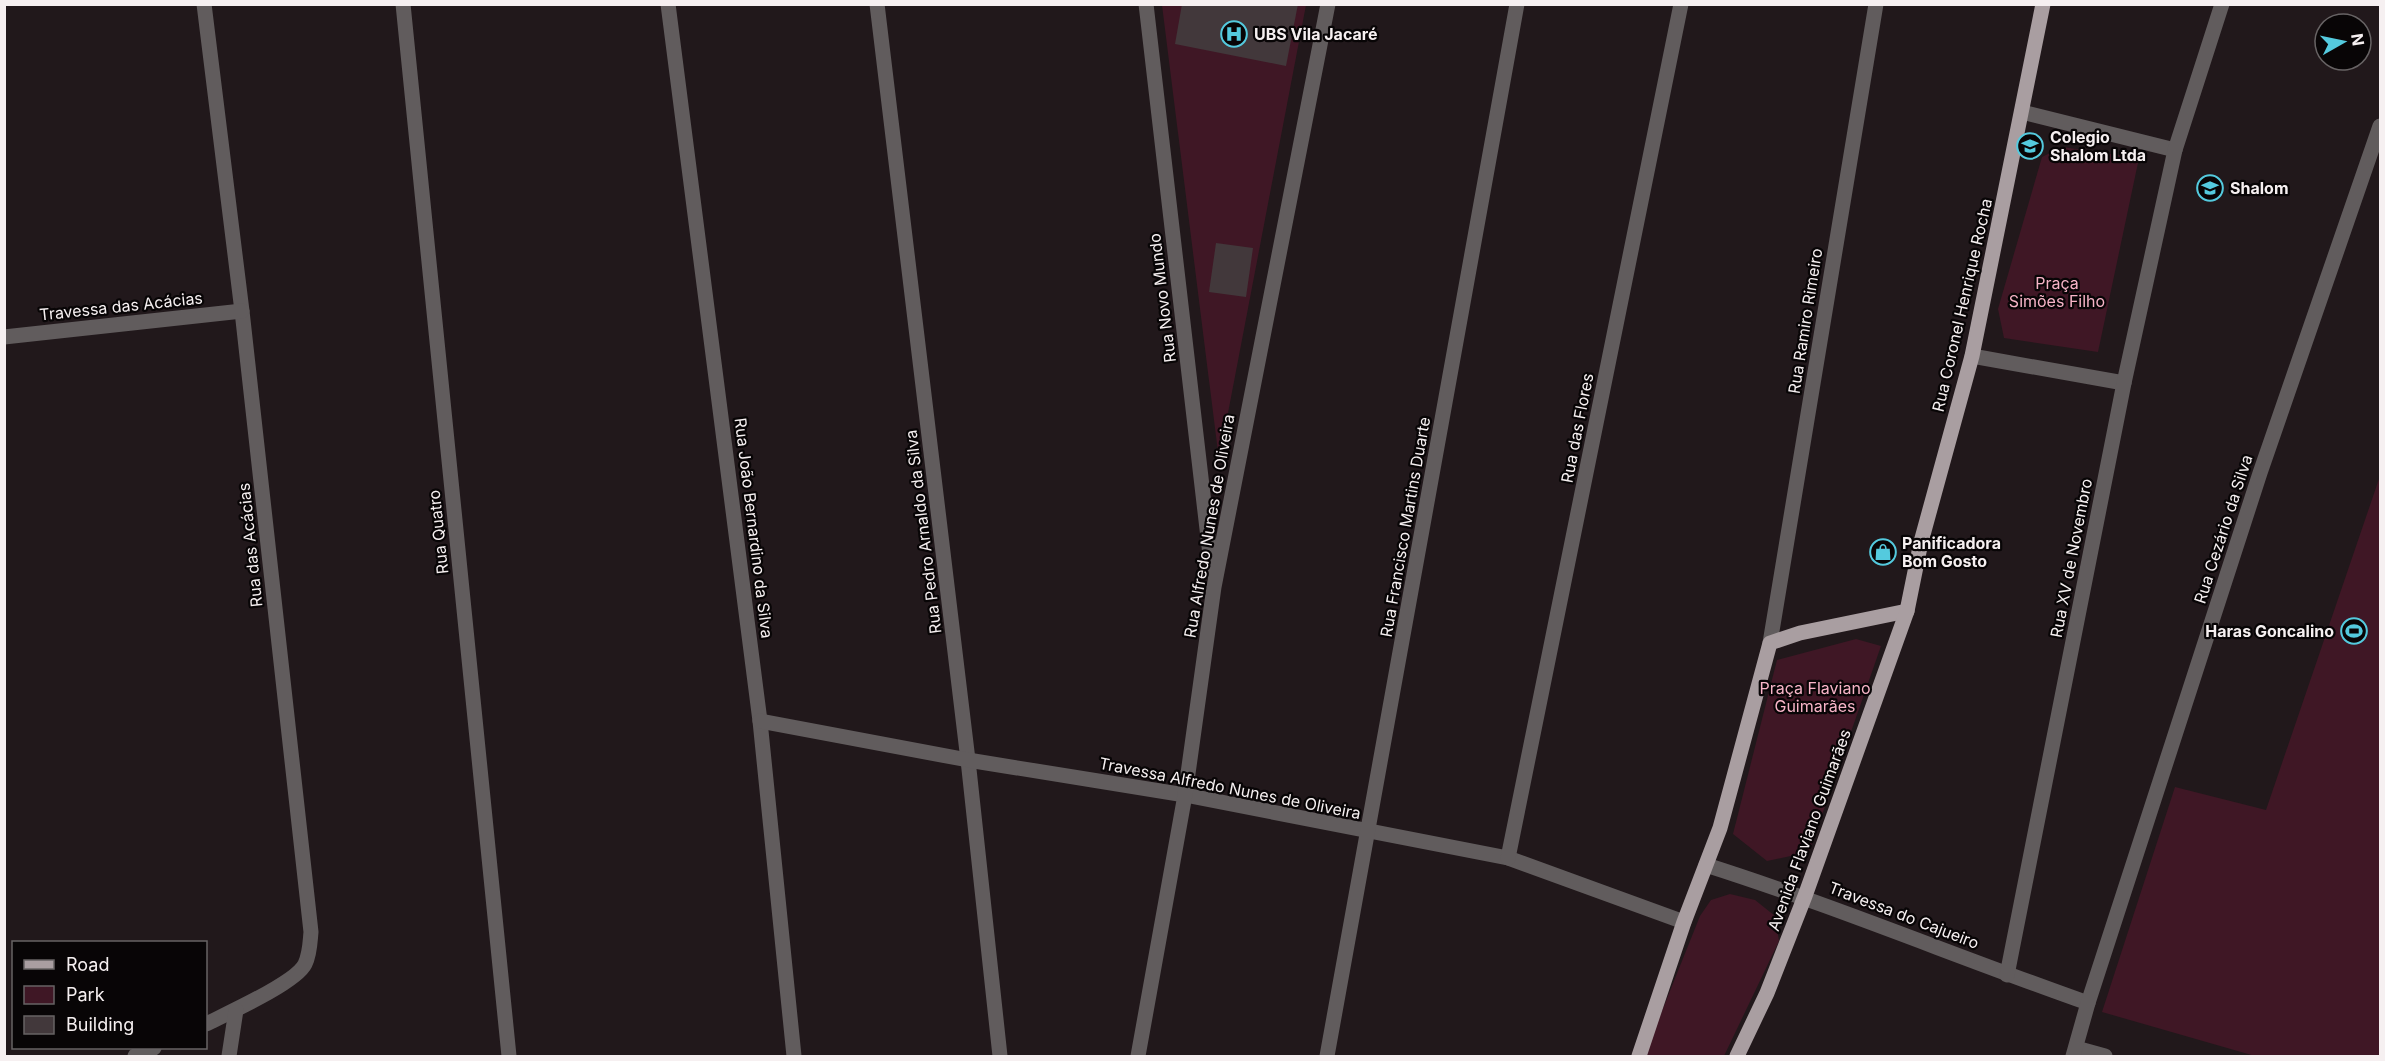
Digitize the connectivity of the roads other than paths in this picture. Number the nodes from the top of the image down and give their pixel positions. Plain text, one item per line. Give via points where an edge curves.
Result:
1 (204, 4) edge
2 (403, 4) edge
3 (668, 4) edge
4 (877, 4) edge
5 (1146, 4) edge
6 (1328, 4) edge
7 (1517, 4) edge
8 (1681, 4) edge
9 (1875, 4) edge
10 (2043, 4) edge
11 (2222, 4) edge
12 (2022, 112) junction
13 (2380, 126) edge
14 (2175, 150) junction
15 (242, 311) junction
16 (4, 337) edge
17 (1972, 356) junction
18 (2124, 383) junction
19 (1214, 587) junction
20 (1907, 611) junction
21 (1770, 643) junction
22 (760, 721) junction
23 (968, 760) junction
24 (1185, 795) junction
25 (1368, 832) junction
26 (1508, 858) junction
27 (1706, 865) junction
28 (1805, 897) junction
29 (1684, 921) junction
30 (2007, 975) junction
31 (2088, 1003) junction
32 (236, 1010) junction
33 (207, 1024) edge
34 (150, 1049) edge
35 (2075, 1052) edge
36 (135, 1056) edge
37 (229, 1056) edge
38 (509, 1056) edge
39 (794, 1056) edge
40 (1000, 1056) edge
41 (1138, 1056) edge
42 (1326, 1056) edge
43 (1639, 1056) edge
44 (1737, 1056) edge
45 (2105, 1056) edge

1 - 15 street, Rua das Acácias
2 - 38 street, Rua Quatro
3 - 22 street, Rua João Bernardino da Silva
4 - 23 street, Rua Pedro Arnaldo da Silva
5 - 19 street, Rua Novo Mundo
6 - 19 street, Rua Alfredo Nunes de Oliveira
7 - 25 street, Rua Francisco Martins Duarte
8 - 26 street, Rua das Flores
9 - 21 street, Rua Ramiro Rimeiro
10 - 12 main road, Rua Coronel Henrique Rocha
11 - 14 street
12 - 14 street
12 - 17 main road, Rua Coronel Henrique Rocha
13 - 31 street, Rua Cezário da Silva via 2260,472
14 - 18 street, Rua XV de Novembro
15 - 16 street, Travessa das Acácias
15 - 32 street, Rua das Acácias via 311,932 304,965 294,976
17 - 18 street
17 - 20 main road, Rua Coronel Henrique Rocha via 1921,542
18 - 30 street, Rua XV de Novembro
19 - 24 street, Rua Alfredo Nunes de Oliveira
20 - 21 main road
20 - 28 main road, Avenida Flaviano Guimarães
21 - 27 main road via 1720,828
22 - 23 street, Travessa Alfredo Nunes de Oliveira
22 - 39 street, Rua João Bernardino da Silva
23 - 24 street, Travessa Alfredo Nunes de Oliveira
23 - 40 street, Rua Pedro Arnaldo da Silva
24 - 25 street, Travessa Alfredo Nunes de Oliveira
24 - 41 street, Rua Alfredo Nunes de Oliveira
25 - 26 street, Travessa Alfredo Nunes de Oliveira
25 - 42 street, Rua Francisco Martins Duarte
26 - 29 street, Travessa Alfredo Nunes de Oliveira
27 - 28 street, Travessa do Cajueiro
27 - 29 main road
28 - 30 street, Travessa do Cajueiro
28 - 44 main road, Avenida Flaviano Guimarães
29 - 43 main road
30 - 31 street, Travessa do Cajueiro
31 - 35 street, Rua Cezário da Silva
32 - 33 street, Rua das Acácias
32 - 37 street
34 - 36 street
35 - 45 street

